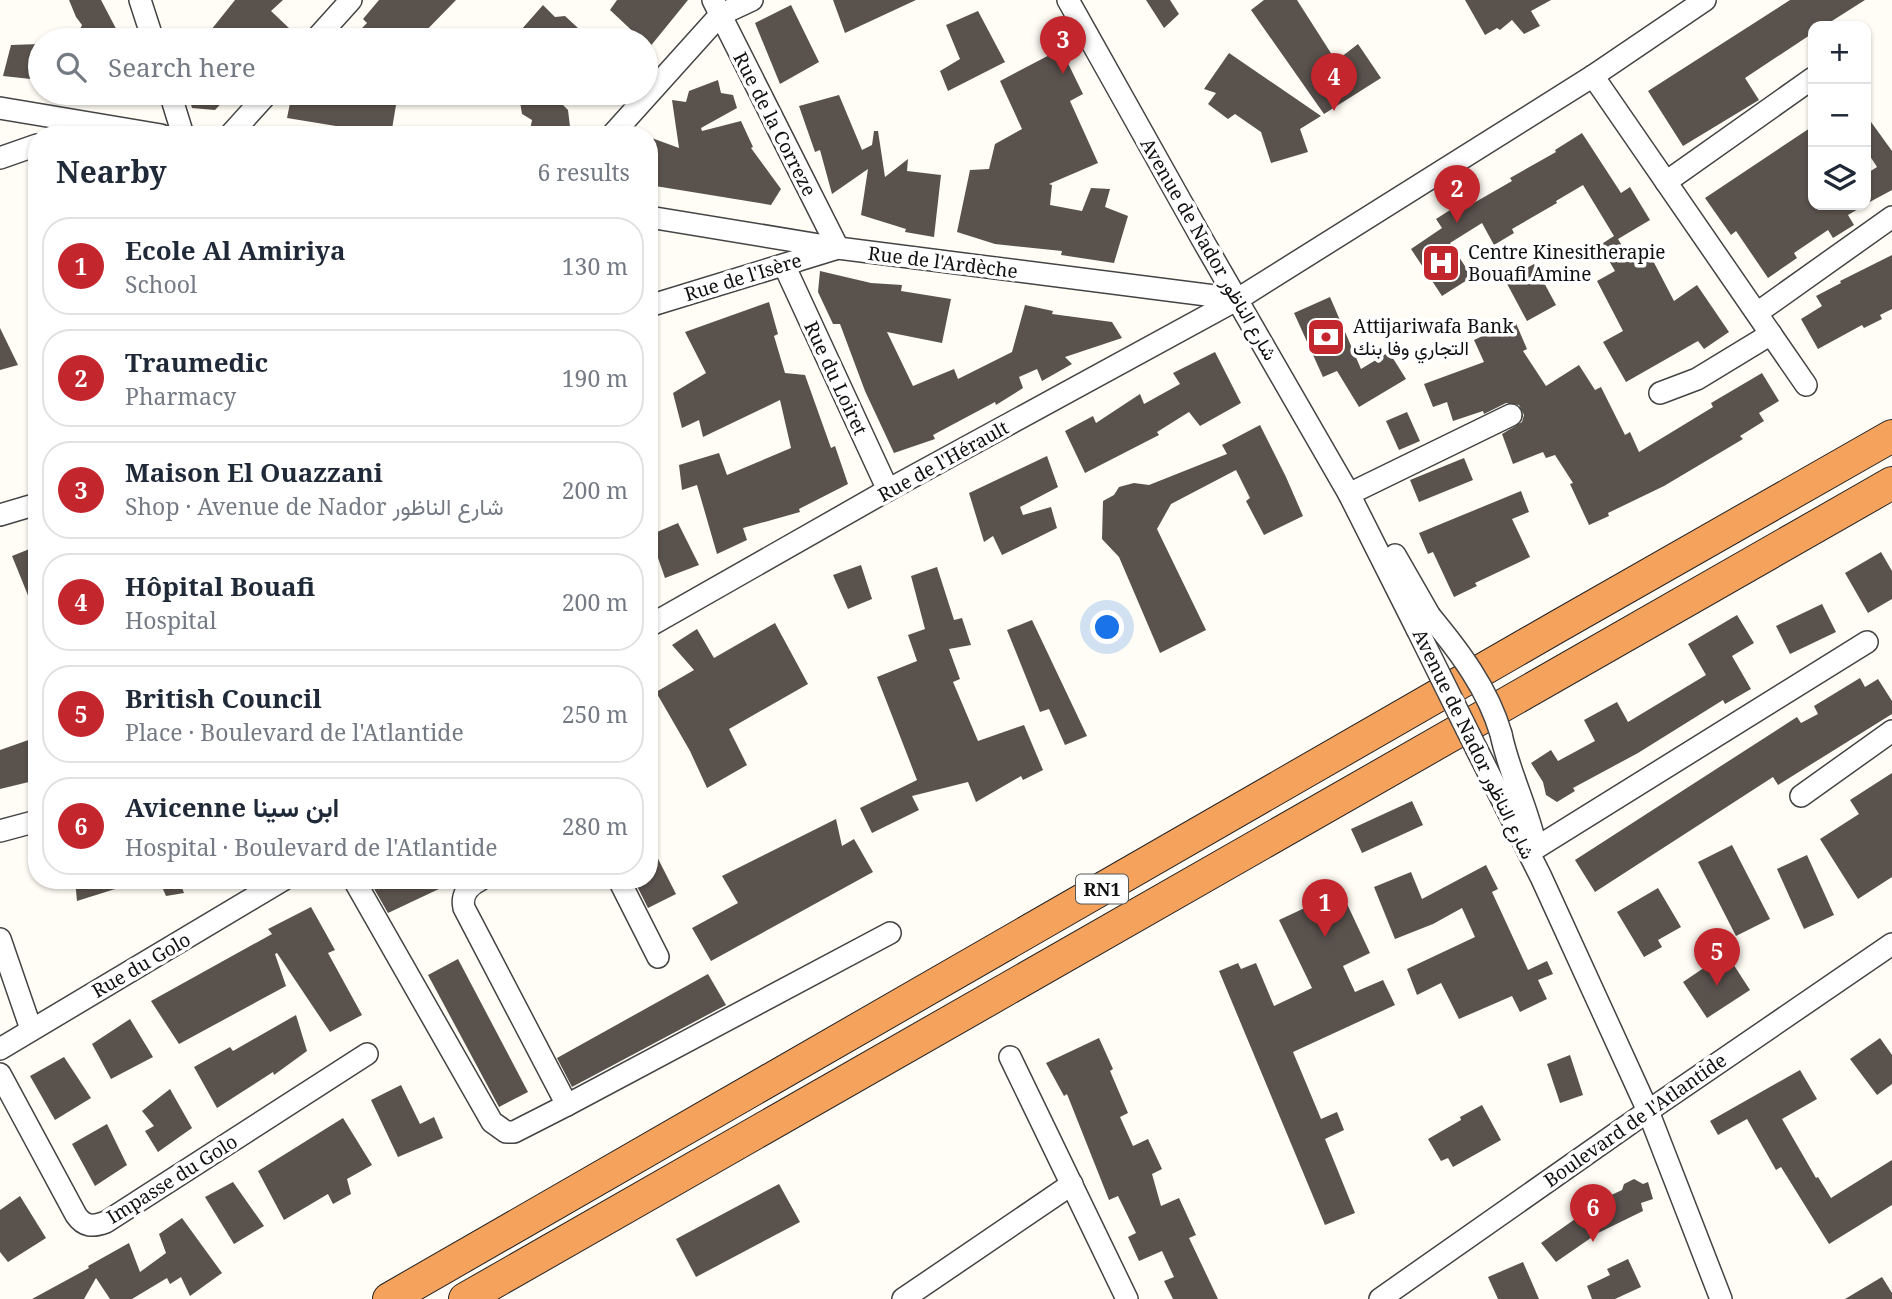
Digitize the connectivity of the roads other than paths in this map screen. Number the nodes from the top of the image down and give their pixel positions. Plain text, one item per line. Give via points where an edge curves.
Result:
1 (140, 0) edge
2 (351, 0) edge
3 (752, 0) edge
4 (1068, 0) edge
5 (1705, 0) edge
6 (717, 8) edge
7 (149, 28) edge
8 (326, 28) edge
9 (1593, 76) junction
10 (658, 79) edge
11 (1808, 82) edge
12 (174, 105) edge
13 (257, 105) edge
14 (637, 105) edge
15 (0, 108) edge
16 (100, 124) junction
17 (94, 126) edge
18 (111, 126) edge
19 (180, 126) edge
20 (238, 126) edge
21 (619, 126) edge
22 (28, 148) edge
23 (0, 158) edge
24 (1666, 182) junction
25 (1892, 217) edge
26 (658, 218) edge
27 (838, 248) junction
28 (784, 265) junction
29 (1238, 299) junction
30 (658, 303) edge
31 (1757, 313) junction
32 (1771, 334) junction
33 (1806, 385) dead end
34 (1660, 393) dead end
35 (1511, 415) dead end
36 (1892, 426) edge
37 (1892, 436) edge
38 (1815, 480) junction
39 (1886, 487) edge
40 (888, 490) junction
41 (1350, 496) junction
42 (28, 507) edge
43 (0, 515) edge
44 (658, 615) edge
45 (1424, 623) junction
46 (1867, 642) dead end
47 (1892, 731) edge
48 (1801, 796) dead end
49 (28, 823) edge
50 (0, 831) edge
51 (1536, 848) junction
52 (1541, 877) junction
53 (268, 889) edge
54 (359, 889) edge
55 (467, 889) edge
56 (624, 889) edge
57 (890, 933) dead end
58 (0, 939) edge
59 (1892, 944) edge
60 (659, 957) dead end
61 (31, 1029) junction
62 (0, 1049) edge
63 (367, 1054) dead end
64 (1010, 1057) dead end
65 (0, 1074) edge
66 (567, 1105) junction
67 (1648, 1111) junction
68 (1072, 1184) junction
69 (389, 1299) edge
70 (465, 1299) edge
71 (903, 1299) edge
72 (1127, 1299) edge
73 (1380, 1299) edge
74 (1721, 1299) edge

1 - 7 street
2 - 8 street
3 - 6 street
4 - 29 street, Avenue de Nador شارع الناظور
5 - 9 street, Rue de l'Hérault
6 - 10 street
6 - 27 street, Rue de la Correze
9 - 24 street
9 - 29 street, Rue de l'Hérault
11 - 24 street
12 - 19 street
13 - 20 street
14 - 21 street
15 - 16 street
16 - 17 street
16 - 18 street
22 - 23 street
24 - 31 street
25 - 31 street
26 - 27 street, Rue de l'Ardèche
27 - 28 street, Rue de l'Isère
27 - 29 street, Rue de l'Ardèche
28 - 30 street, Rue de l'Isère
28 - 40 street, Rue du Loiret
29 - 40 street, Rue de l'Hérault
29 - 41 street, Avenue de Nador شارع الناظور
31 - 32 street
32 - 33 street
32 - 34 street via 1697,379
35 - 41 street
36 - 38 highway
37 - 38 highway, RN1
38 - 69 highway, RN1
39 - 70 highway, RN1
40 - 44 street, Rue de l'Hérault
41 - 45 street, Avenue de Nador شارع الناظور
42 - 43 street
45 - 51 street, Avenue de Nador شارع الناظور, bridge via 1459,650 1491,707
45 - 52 street, Avenue de Nador شارع الناظور, bridge via 1477,750
46 - 51 street
47 - 48 street
49 - 50 street
51 - 52 street, Avenue de Nador شارع الناظور
52 - 67 street, Avenue de Nador شارع الناظور
53 - 61 street, Rue du Golo
54 - 66 street via 492,1122 514,1132
55 - 66 street via 464,908
56 - 60 street
57 - 66 street
58 - 61 street
59 - 67 street, Boulevard de l'Atlantide
61 - 62 street, Rue du Golo
63 - 65 street, Impasse du Golo via 98,1226 88,1226 76,1215
64 - 68 street
67 - 73 street, Boulevard de l'Atlantide
67 - 74 street, Avenue de Nador شارع الناظور
68 - 71 street
68 - 72 street

